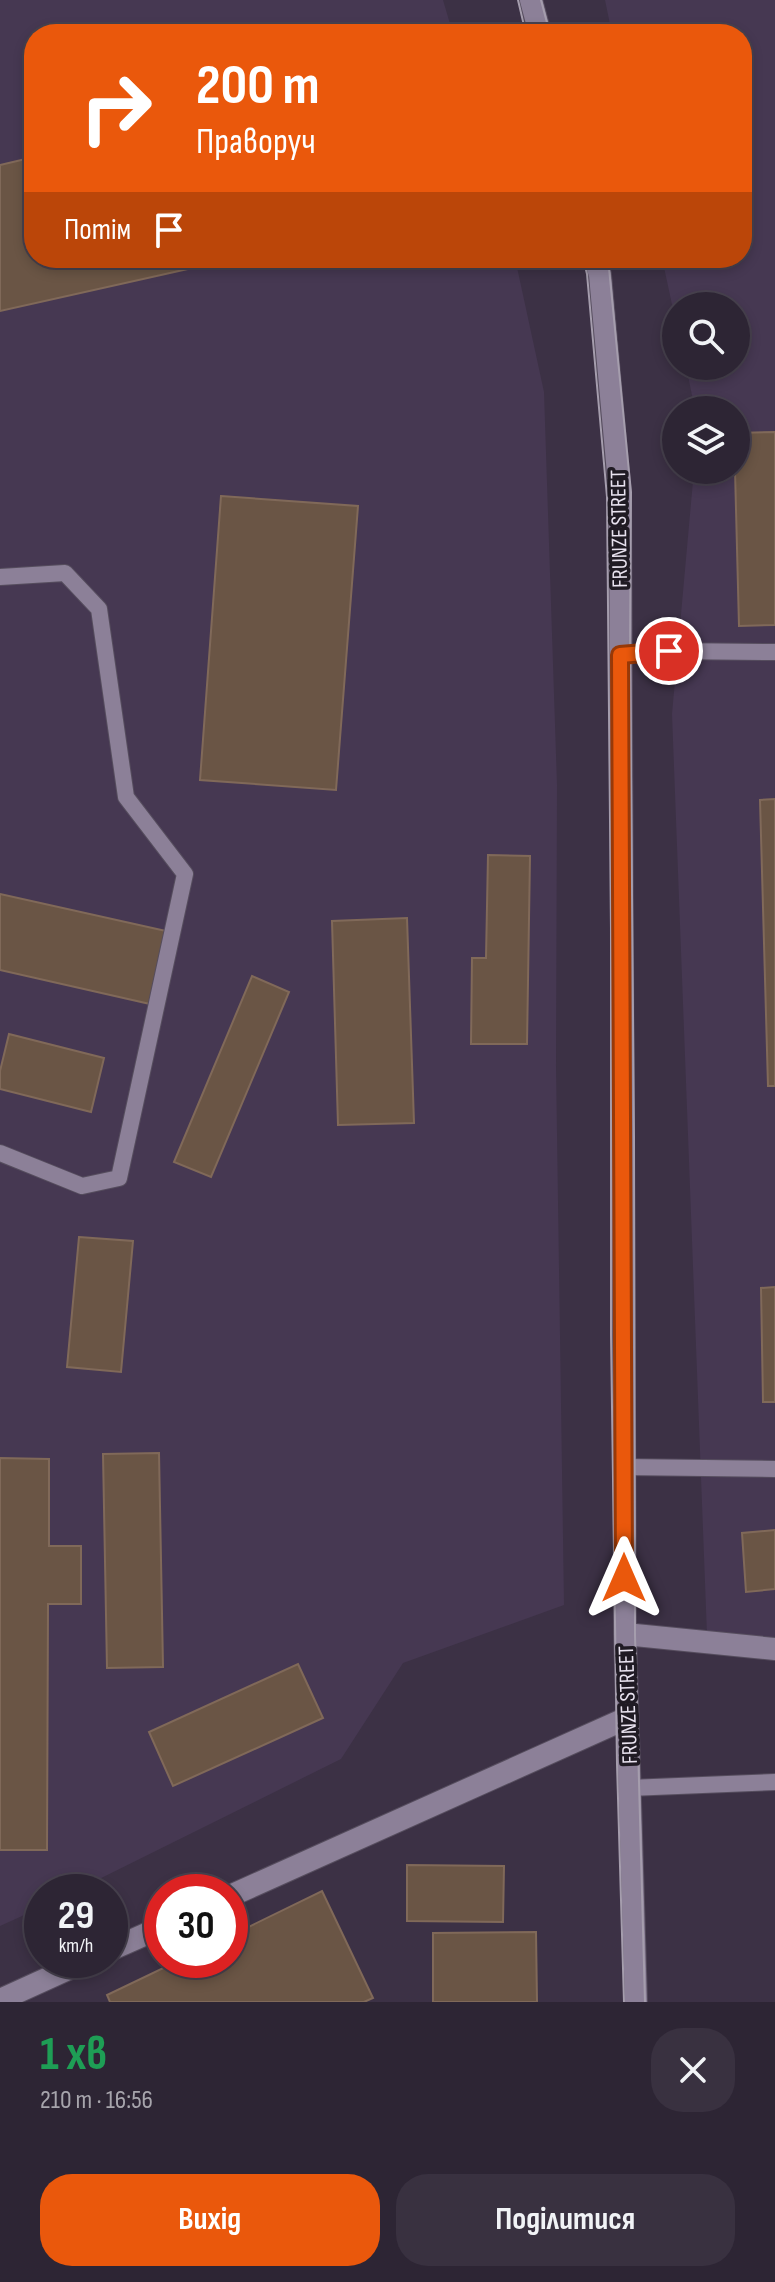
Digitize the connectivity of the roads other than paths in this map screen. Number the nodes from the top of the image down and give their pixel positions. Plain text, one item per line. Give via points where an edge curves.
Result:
1 (531, 0) edge
2 (537, 24) edge
3 (598, 268) edge
4 (0, 577) edge
5 (775, 652) edge
6 (620, 655) junction
7 (0, 1153) edge
8 (624, 1467) junction
9 (775, 1469) edge
10 (625, 1634) junction
11 (775, 1649) edge
12 (627, 1718) junction
13 (775, 1782) edge
14 (629, 1788) junction
15 (248, 1888) edge
16 (48, 1978) edge
17 (0, 2000) edge
18 (636, 2002) edge

1 - 2 street
3 - 6 street, FRUNZE STREET via 620,495
4 - 7 lane via 65,573 99,609 126,797 185,874 119,1178 82,1186
5 - 6 lane
6 - 8 street, FRUNZE STREET
8 - 9 lane
8 - 10 street, FRUNZE STREET
10 - 11 street
10 - 12 street, FRUNZE STREET
12 - 14 street, FRUNZE STREET
12 - 15 street
13 - 14 lane
14 - 18 street, FRUNZE STREET
16 - 17 street

